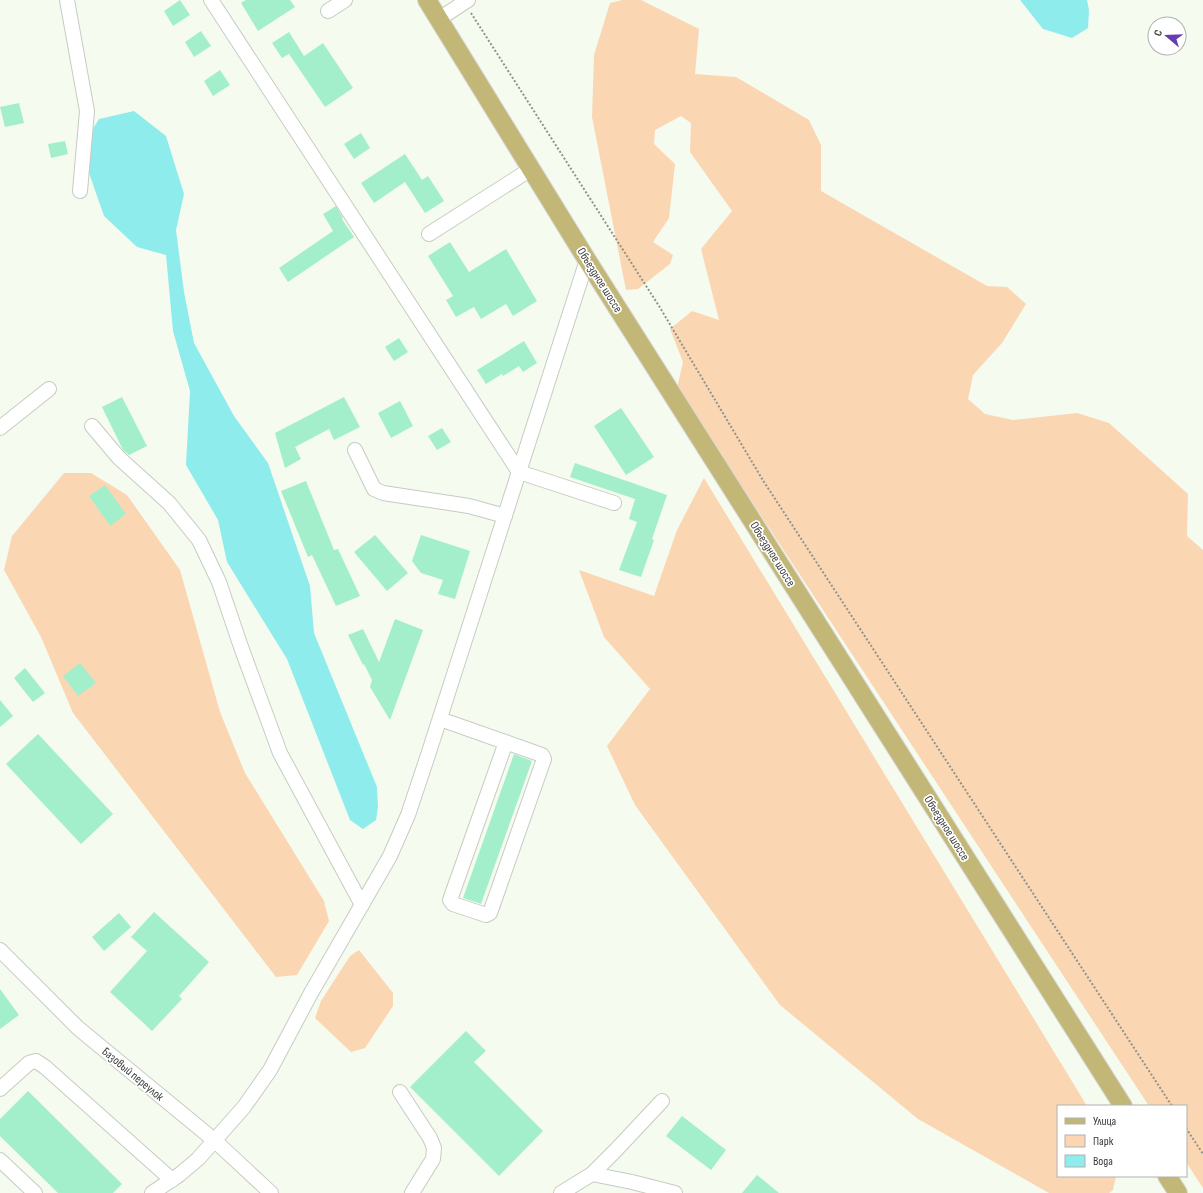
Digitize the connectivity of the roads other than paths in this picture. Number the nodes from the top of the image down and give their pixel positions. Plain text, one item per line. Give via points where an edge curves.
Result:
1 (67, 0) edge
2 (211, 0) edge
3 (345, 0) edge
4 (426, 0) edge
5 (466, 1) edge
6 (328, 11) dead end
7 (438, 19) junction
8 (531, 169) junction
9 (80, 191) dead end
10 (429, 234) dead end
11 (587, 260) junction
12 (49, 389) dead end
13 (92, 426) dead end
14 (0, 428) edge
15 (355, 450) dead end
16 (519, 472) junction
17 (614, 504) dead end
18 (505, 516) junction
19 (440, 719) junction
20 (506, 742) junction
21 (362, 905) junction
22 (0, 950) edge
23 (0, 1089) edge
24 (400, 1092) dead end
25 (662, 1101) dead end
26 (1122, 1105) edge
27 (214, 1140) junction
28 (0, 1160) edge
29 (592, 1174) junction
30 (1168, 1177) edge
31 (172, 1180) junction
32 (35, 1193) edge
33 (152, 1193) edge
34 (270, 1193) edge
35 (412, 1193) edge
36 (561, 1193) edge
37 (675, 1193) edge
38 (1178, 1193) edge

1 - 9 street via 87,111
2 - 16 street
3 - 6 street
4 - 7 main road, Объездное шоссе
5 - 7 street
7 - 8 main road, Объездное шоссе
8 - 10 street
8 - 11 main road, Объездное шоссе
11 - 16 street
11 - 26 main road, Объездное шоссе
12 - 14 street
13 - 21 street via 119,458 169,503 199,540 219,582 280,753
15 - 18 street via 374,489 383,493 469,506
16 - 17 street
16 - 18 street
18 - 19 street
19 - 20 street
19 - 21 street via 408,815 390,856
20 - 20 street via 542,755 544,759 490,913 486,916 453,904 450,900
21 - 27 street via 270,1070 244,1106
22 - 27 street, Базовый переулок via 78,1028
23 - 31 street via 29,1063 36,1061
24 - 35 street via 434,1148 433,1159
25 - 29 street
27 - 31 street via 198,1159
27 - 34 street, Базовый переулок
28 - 32 street
29 - 36 street
29 - 37 street
30 - 38 main road
31 - 33 street

